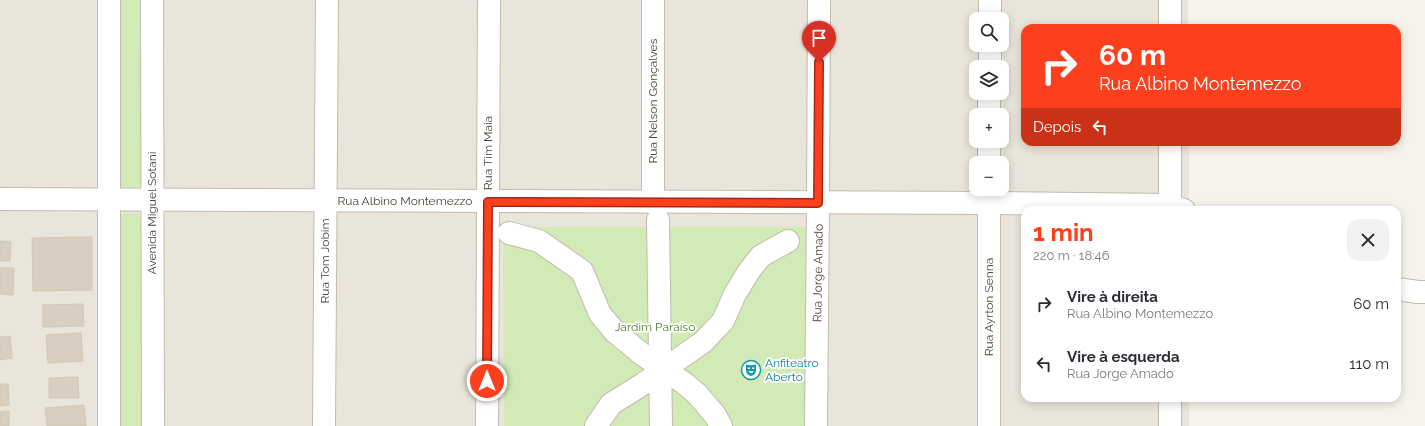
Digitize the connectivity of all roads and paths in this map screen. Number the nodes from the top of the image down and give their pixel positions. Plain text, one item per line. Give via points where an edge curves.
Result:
1 (109, 0) edge
2 (152, 0) edge
3 (327, 0) edge
4 (489, 0) edge
5 (653, 0) edge
6 (819, 0) edge
7 (990, 0) edge
8 (1170, 0) edge
9 (990, 12) edge
10 (1170, 24) edge
11 (1170, 146) edge
12 (989, 196) edge
13 (0, 199) edge
14 (109, 200) junction
15 (152, 200) junction
16 (325, 201) junction
17 (488, 202) junction
18 (818, 203) junction
19 (1143, 206) edge
20 (1174, 206) edge
21 (656, 212) junction
22 (509, 233) dead end
23 (788, 241) dead end
24 (1401, 289) edge
25 (1425, 292) edge
26 (662, 370) junction
27 (1170, 402) edge
28 (109, 426) edge
29 (153, 426) edge
30 (324, 426) edge
31 (487, 426) edge
32 (596, 426) edge
33 (661, 426) edge
34 (722, 426) edge
35 (816, 426) edge
36 (989, 426) edge
37 (1170, 426) edge

1 - 14 street
2 - 15 street, Avenida Miguel Sotani
3 - 16 street, Rua Tom Jobim
4 - 17 street, Rua Tim Maia
5 - 21 street, Rua Nelson Gonçalves
6 - 18 street, Rua Jorge Amado
7 - 9 street
8 - 10 street
11 - 20 street
12 - 18 street, Rua Albino Montemezzo
12 - 19 street, Rua Albino Montemezzo
12 - 36 street, Rua Ayrton Senna
13 - 14 street, Rua Albino Montemezzo
14 - 15 street, Rua Albino Montemezzo
14 - 28 street
15 - 16 street, Rua Albino Montemezzo
15 - 29 street, Avenida Miguel Sotani
16 - 17 street, Rua Albino Montemezzo
16 - 30 street, Rua Tom Jobim
17 - 21 street, Rua Albino Montemezzo
17 - 31 street, Rua Tim Maia
18 - 21 street, Rua Albino Montemezzo
18 - 35 street, Rua Jorge Amado
21 - 26 street, Rua Nelson Gonçalves
22 - 26 street via 539,241 582,271 600,314 616,332
23 - 26 street via 761,256 735,294 723,321 703,342
24 - 25 street
26 - 32 street via 612,404
26 - 33 street, Rua Nelson Gonçalves
26 - 34 street via 697,394
27 - 37 street

